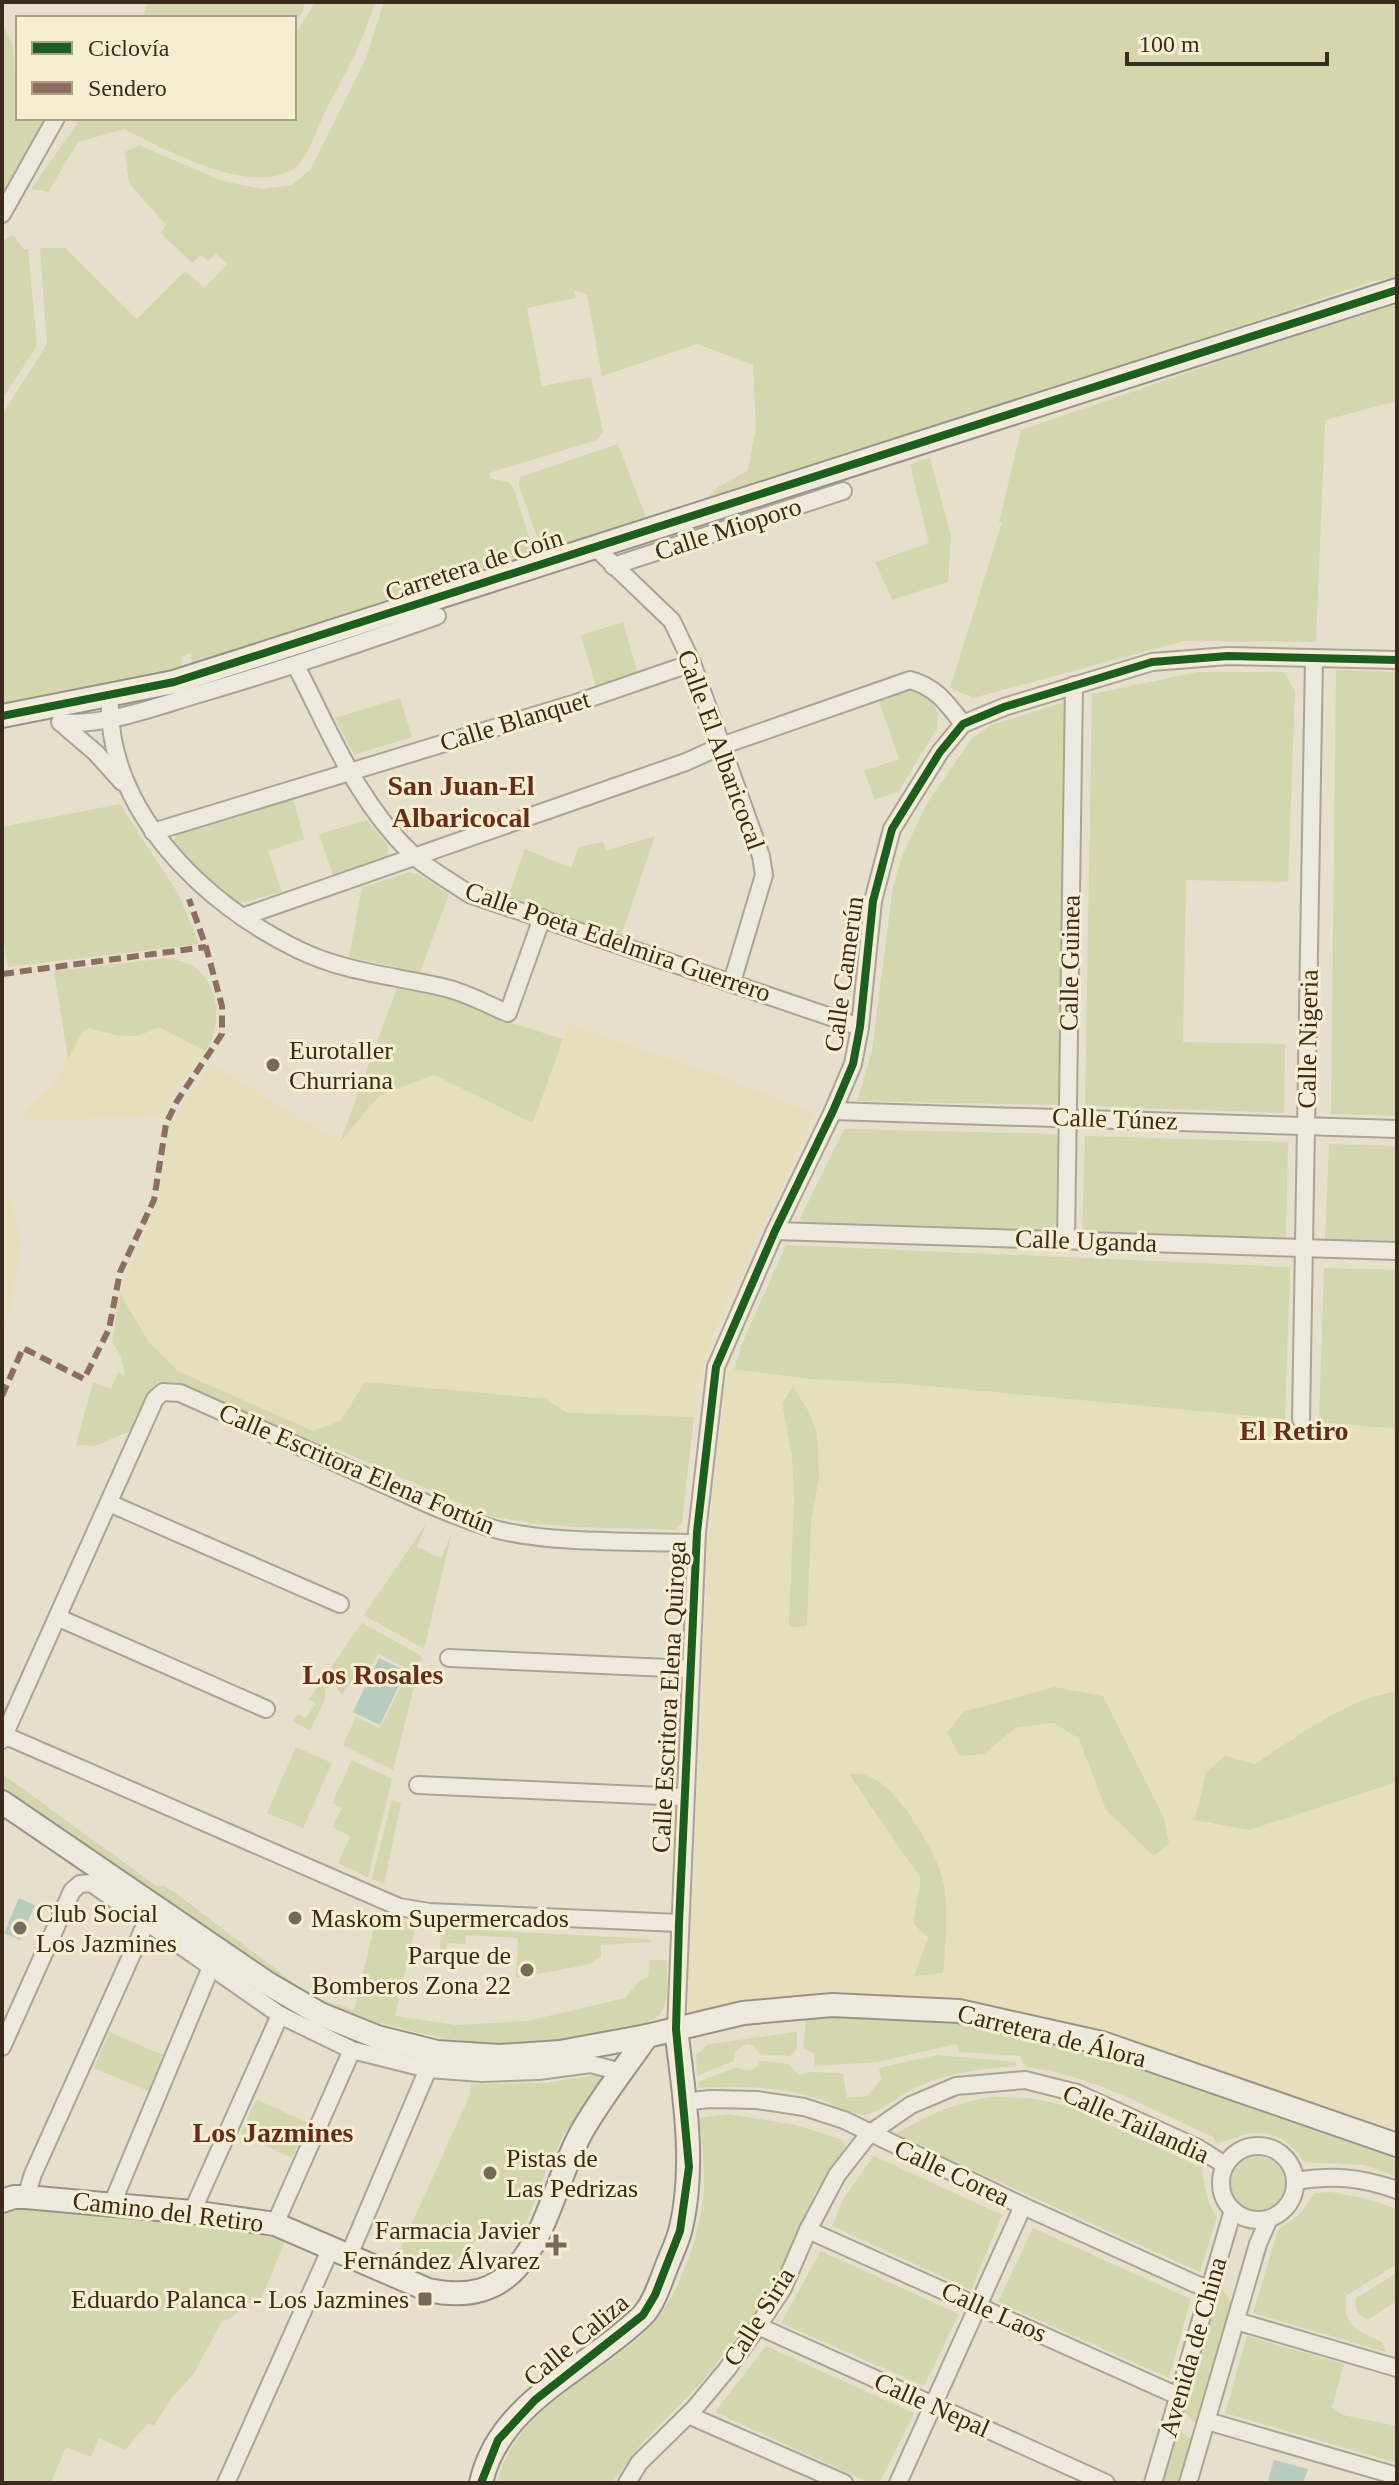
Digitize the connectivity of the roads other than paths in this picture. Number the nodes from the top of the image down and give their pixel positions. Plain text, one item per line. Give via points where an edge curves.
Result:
1 (55, 120) edge
2 (2, 214) edge
3 (1397, 290) edge
4 (843, 491) dead end
5 (595, 547) junction
6 (613, 566) junction
7 (437, 616) dead end
8 (1314, 658) junction
9 (1397, 660) edge
10 (692, 663) junction
11 (296, 666) junction
12 (1074, 685) junction
13 (109, 707) junction
14 (32, 711) junction
15 (2, 716) edge
16 (60, 722) junction
17 (963, 724) junction
18 (721, 746) junction
19 (349, 772) junction
20 (129, 789) junction
21 (153, 832) junction
22 (415, 857) junction
23 (242, 917) junction
24 (542, 918) junction
25 (732, 982) junction
26 (860, 1027) junction
27 (833, 1111) junction
28 (1068, 1118) junction
29 (1306, 1126) junction
30 (1397, 1129) edge
31 (775, 1231) junction
32 (1066, 1240) junction
33 (1304, 1248) junction
34 (1397, 1251) edge
35 (716, 1367) joint
36 (1301, 1419) dead end
37 (109, 1503) junction
38 (696, 1543) junction
39 (340, 1604) dead end
40 (59, 1618) junction
41 (449, 1658) dead end
42 (690, 1669) junction
43 (266, 1709) dead end
44 (4, 1738) edge
45 (418, 1785) dead end
46 (685, 1797) junction
47 (2, 1802) edge
48 (146, 1923) junction
49 (679, 1923) junction
50 (211, 1967) junction
51 (280, 2015) junction
52 (676, 2029) junction
53 (647, 2036) junction
54 (2, 2047) edge
55 (352, 2050) junction
56 (428, 2069) junction
57 (621, 2072) junction
58 (684, 2102) junction
59 (869, 2134) junction
60 (1397, 2145) edge
61 (1225, 2165) junction
62 (1296, 2181) junction
63 (1397, 2190) edge
64 (26, 2197) junction
65 (2, 2201) edge
66 (112, 2204) junction
67 (1023, 2206) junction
68 (1233, 2210) junction
69 (192, 2212) junction
70 (1268, 2221) junction
71 (275, 2224) junction
72 (808, 2230) junction
73 (340, 2251) junction
74 (1209, 2290) junction
75 (979, 2305) junction
76 (1236, 2321) junction
77 (758, 2326) junction
78 (1397, 2368) edge
79 (1178, 2396) junction
80 (931, 2405) junction
81 (688, 2415) junction
82 (1207, 2421) junction
83 (1388, 2477) edge
84 (226, 2483) edge
85 (481, 2483) edge
86 (627, 2483) edge
87 (844, 2483) edge
88 (898, 2483) edge
89 (1106, 2483) edge
90 (1153, 2483) edge
91 (1188, 2483) edge

1 - 2 street
3 - 5 street, Carretera de Coín
4 - 6 street, Calle Mioporo
5 - 6 street, Calle El Albaricocal
5 - 13 street, Carretera de Coín
6 - 10 street, Calle El Albaricocal via 672,621
7 - 11 street, Carretera de Coín
8 - 9 street
8 - 12 street via 1228,656 1152,662
8 - 29 street, Calle Nigeria
10 - 18 street, Calle El Albaricocal
10 - 19 street, Calle Blanquet
11 - 13 street, Carretera de Coín via 163,705
11 - 19 street, Calle Poeta Edelmira Guerrero
12 - 17 street
12 - 28 street, Calle Guinea
13 - 14 street, Carretera de Coín
13 - 16 street, Carretera de Coín via 82,725
13 - 20 street via 111,741
14 - 15 street, Carretera de Coín
14 - 16 street
16 - 20 street
17 - 18 street via 942,695 910,680
17 - 26 street, Calle Camerún via 892,829 873,901
18 - 22 street
18 - 25 street, Calle El Albaricocal via 764,875
19 - 21 street, Calle Blanquet
19 - 22 street, Calle Poeta Edelmira Guerrero via 376,816
20 - 21 street
21 - 23 street via 190,874
22 - 23 street
22 - 24 street, Calle Poeta Edelmira Guerrero via 469,894
23 - 24 street via 299,951 354,970 450,989 508,1013
24 - 25 street, Calle Poeta Edelmira Guerrero
25 - 26 street, Calle Poeta Edelmira Guerrero
26 - 27 street, Calle Camerún via 853,1064
27 - 28 street, Calle Túnez
27 - 31 street, Calle Camerún
28 - 29 street, Calle Túnez
28 - 32 street, Calle Guinea
29 - 30 street, Calle Túnez
29 - 33 street, Calle Nigeria
31 - 32 street, Calle Uganda
31 - 35 street, Calle Camerún
32 - 33 street, Calle Uganda
33 - 34 street, Calle Uganda
33 - 36 street, Calle Nigeria
35 - 38 street, Calle Escritora Elena Quiroga
37 - 38 street, Calle Escritora Elena Fortún via 155,1399 163,1392 180,1393 466,1520 542,1537
37 - 39 street
37 - 40 street
38 - 42 street, Calle Escritora Elena Quiroga
40 - 43 street
40 - 44 street
41 - 42 street
42 - 46 street, Calle Escritora Elena Quiroga
44 - 49 street via 399,1907
45 - 46 street
46 - 49 street, Calle Escritora Elena Quiroga
47 - 53 street, Carretera de Álora via 267,1983 320,2014 377,2037 437,2052 499,2056 560,2052
48 - 50 street
48 - 54 street via 91,1883 80,1884 72,1891
48 - 64 street
49 - 52 street, Calle Escritora Elena Quiroga
50 - 51 street
50 - 66 street
51 - 55 street
51 - 69 street
52 - 53 street, Carretera de Álora
52 - 58 street, Calle Caliza
52 - 60 street, Carretera de Álora via 743,2013 832,2005 959,2011 1102,2043
53 - 57 street, Camino del Retiro
55 - 56 street
55 - 71 street
56 - 57 street via 496,2073 591,2064
56 - 73 street
57 - 73 street, Camino del Retiro via 583,2131 530,2252 495,2286 445,2294
58 - 59 street, Calle Corea via 757,2100 804,2107
58 - 85 street, Calle Caliza via 687,2195 680,2231 655,2295 643,2315 545,2391 498,2440
59 - 61 street, Calle Tailandia via 911,2105 956,2086 1025,2080 1077,2093
59 - 67 street, Calle Corea
59 - 72 street, Calle Siria via 837,2175
61 - 62 street via 1236,2152 1267,2146 1292,2166
61 - 68 street via 1220,2180 1223,2197
62 - 63 street via 1324,2176 1369,2180
62 - 70 street via 1288,2206
64 - 65 street, Camino del Retiro
64 - 66 street, Camino del Retiro
66 - 69 street, Camino del Retiro
67 - 74 street, Calle Corea
67 - 75 street
68 - 70 street
68 - 74 street, Avenida de China
69 - 71 street, Camino del Retiro
70 - 76 street, Avenida de China
71 - 73 street, Camino del Retiro
72 - 75 street, Calle Laos
72 - 77 street, Calle Siria via 783,2288
73 - 84 street
74 - 79 street, Avenida de China
75 - 79 street, Calle Laos
75 - 80 street
76 - 78 street
76 - 82 street, Avenida de China
77 - 80 street, Calle Nepal
77 - 81 street, Calle Siria
79 - 90 street, Avenida de China
80 - 88 street
80 - 89 street, Calle Nepal
81 - 86 street, Calle Siria via 639,2463
81 - 87 street
82 - 83 street
82 - 91 street, Avenida de China

